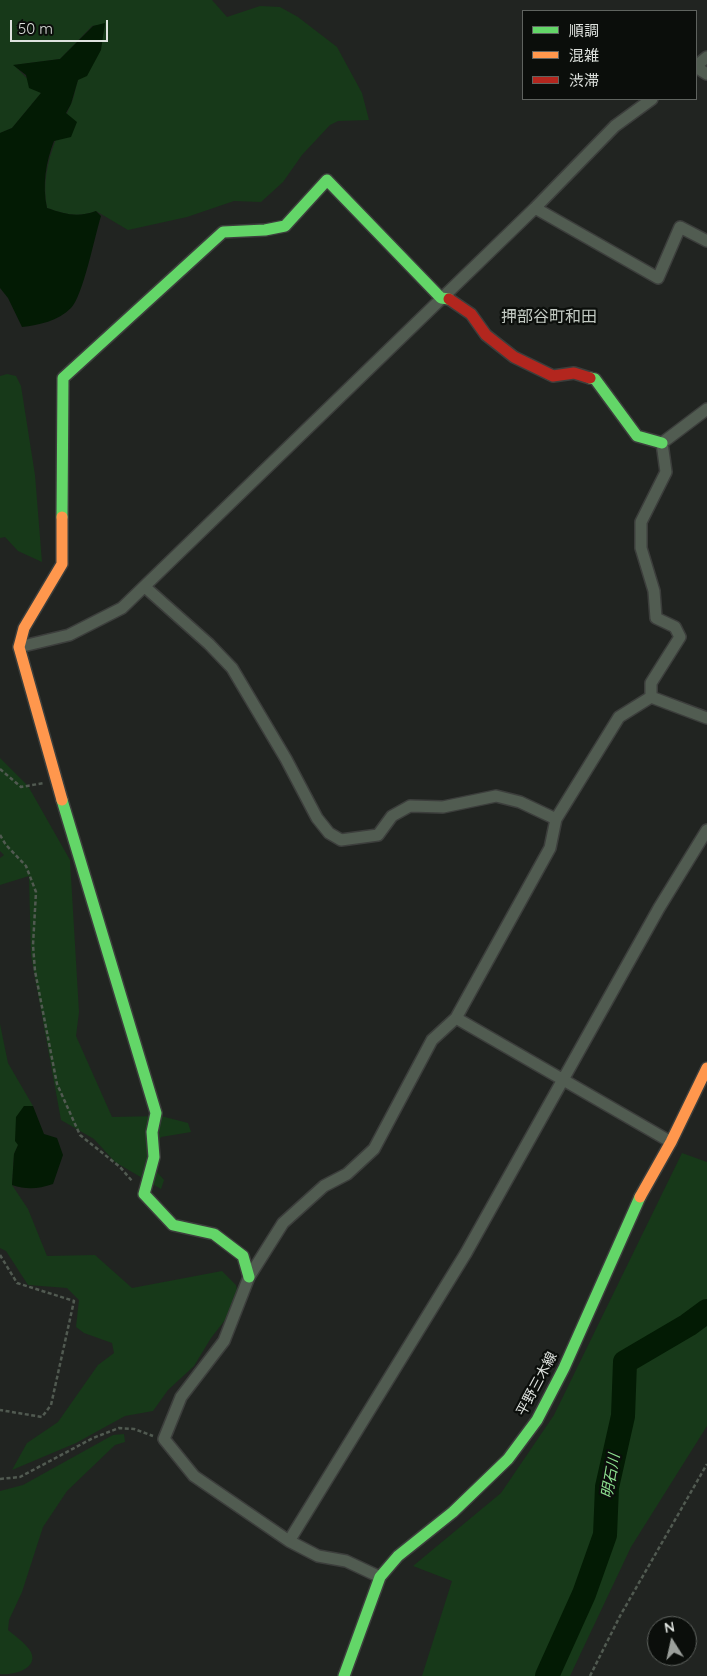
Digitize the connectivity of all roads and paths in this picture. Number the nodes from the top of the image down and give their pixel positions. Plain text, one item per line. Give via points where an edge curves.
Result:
1 (707, 57) edge
2 (697, 66) edge
3 (651, 100) edge
4 (535, 208) junction
5 (707, 241) edge
6 (441, 298) junction
7 (707, 409) edge
8 (662, 443) junction
9 (145, 587) junction
10 (19, 647) junction
11 (651, 697) junction
12 (707, 718) edge
13 (0, 770) edge
14 (57, 781) junction
15 (556, 819) junction
16 (707, 830) edge
17 (0, 834) edge
18 (456, 1018) junction
19 (707, 1068) edge
20 (562, 1081) junction
21 (671, 1142) junction
22 (144, 1194) junction
23 (0, 1255) edge
24 (249, 1277) junction
25 (0, 1410) edge
26 (164, 1439) junction
27 (707, 1464) edge
28 (0, 1479) edge
29 (289, 1541) junction
30 (380, 1578) junction
31 (344, 1676) edge
32 (590, 1676) edge

1 - 2 street
3 - 4 street via 615,126
4 - 5 street via 658,278 680,227
4 - 6 street
6 - 8 street via 452,300 471,314 486,335 514,357 553,376 574,373 595,379 637,436
6 - 9 street
6 - 10 street via 327,180 285,226 270,230 223,232 63,378 62,564 24,628
7 - 8 street
8 - 11 street via 666,472 641,522 641,548 654,591 656,618 675,627 680,637 651,683
9 - 10 street via 122,608 69,635
9 - 15 street via 232,668 316,818 329,834 341,840 378,835 392,816 410,806 443,807 496,796 520,802
10 - 14 street
11 - 12 street
11 - 15 street via 619,717
13 - 14 path via 21,787
14 - 22 street via 156,1114 152,1132 154,1157
15 - 18 street via 550,848
16 - 20 street via 659,908
17 - 22 path via 26,866 36,892 34,971 57,1084 80,1135 120,1167
18 - 20 street
18 - 24 street via 432,1040 374,1149 347,1174 324,1186 283,1223
19 - 21 street, 平野三木線
20 - 21 street
20 - 29 street via 466,1253
21 - 30 street, 平野三木線 via 634,1208 564,1368 537,1420 508,1459 453,1512 398,1556
22 - 24 street via 173,1225 214,1234 243,1256
23 - 25 path via 17,1283 74,1301 51,1405 42,1417
24 - 26 street via 224,1341 181,1397
26 - 28 path via 134,1429 119,1428 93,1438 20,1477
26 - 29 street via 194,1476
27 - 32 path via 620,1616
29 - 30 street via 318,1556 346,1561
30 - 31 street, 平野三木線

